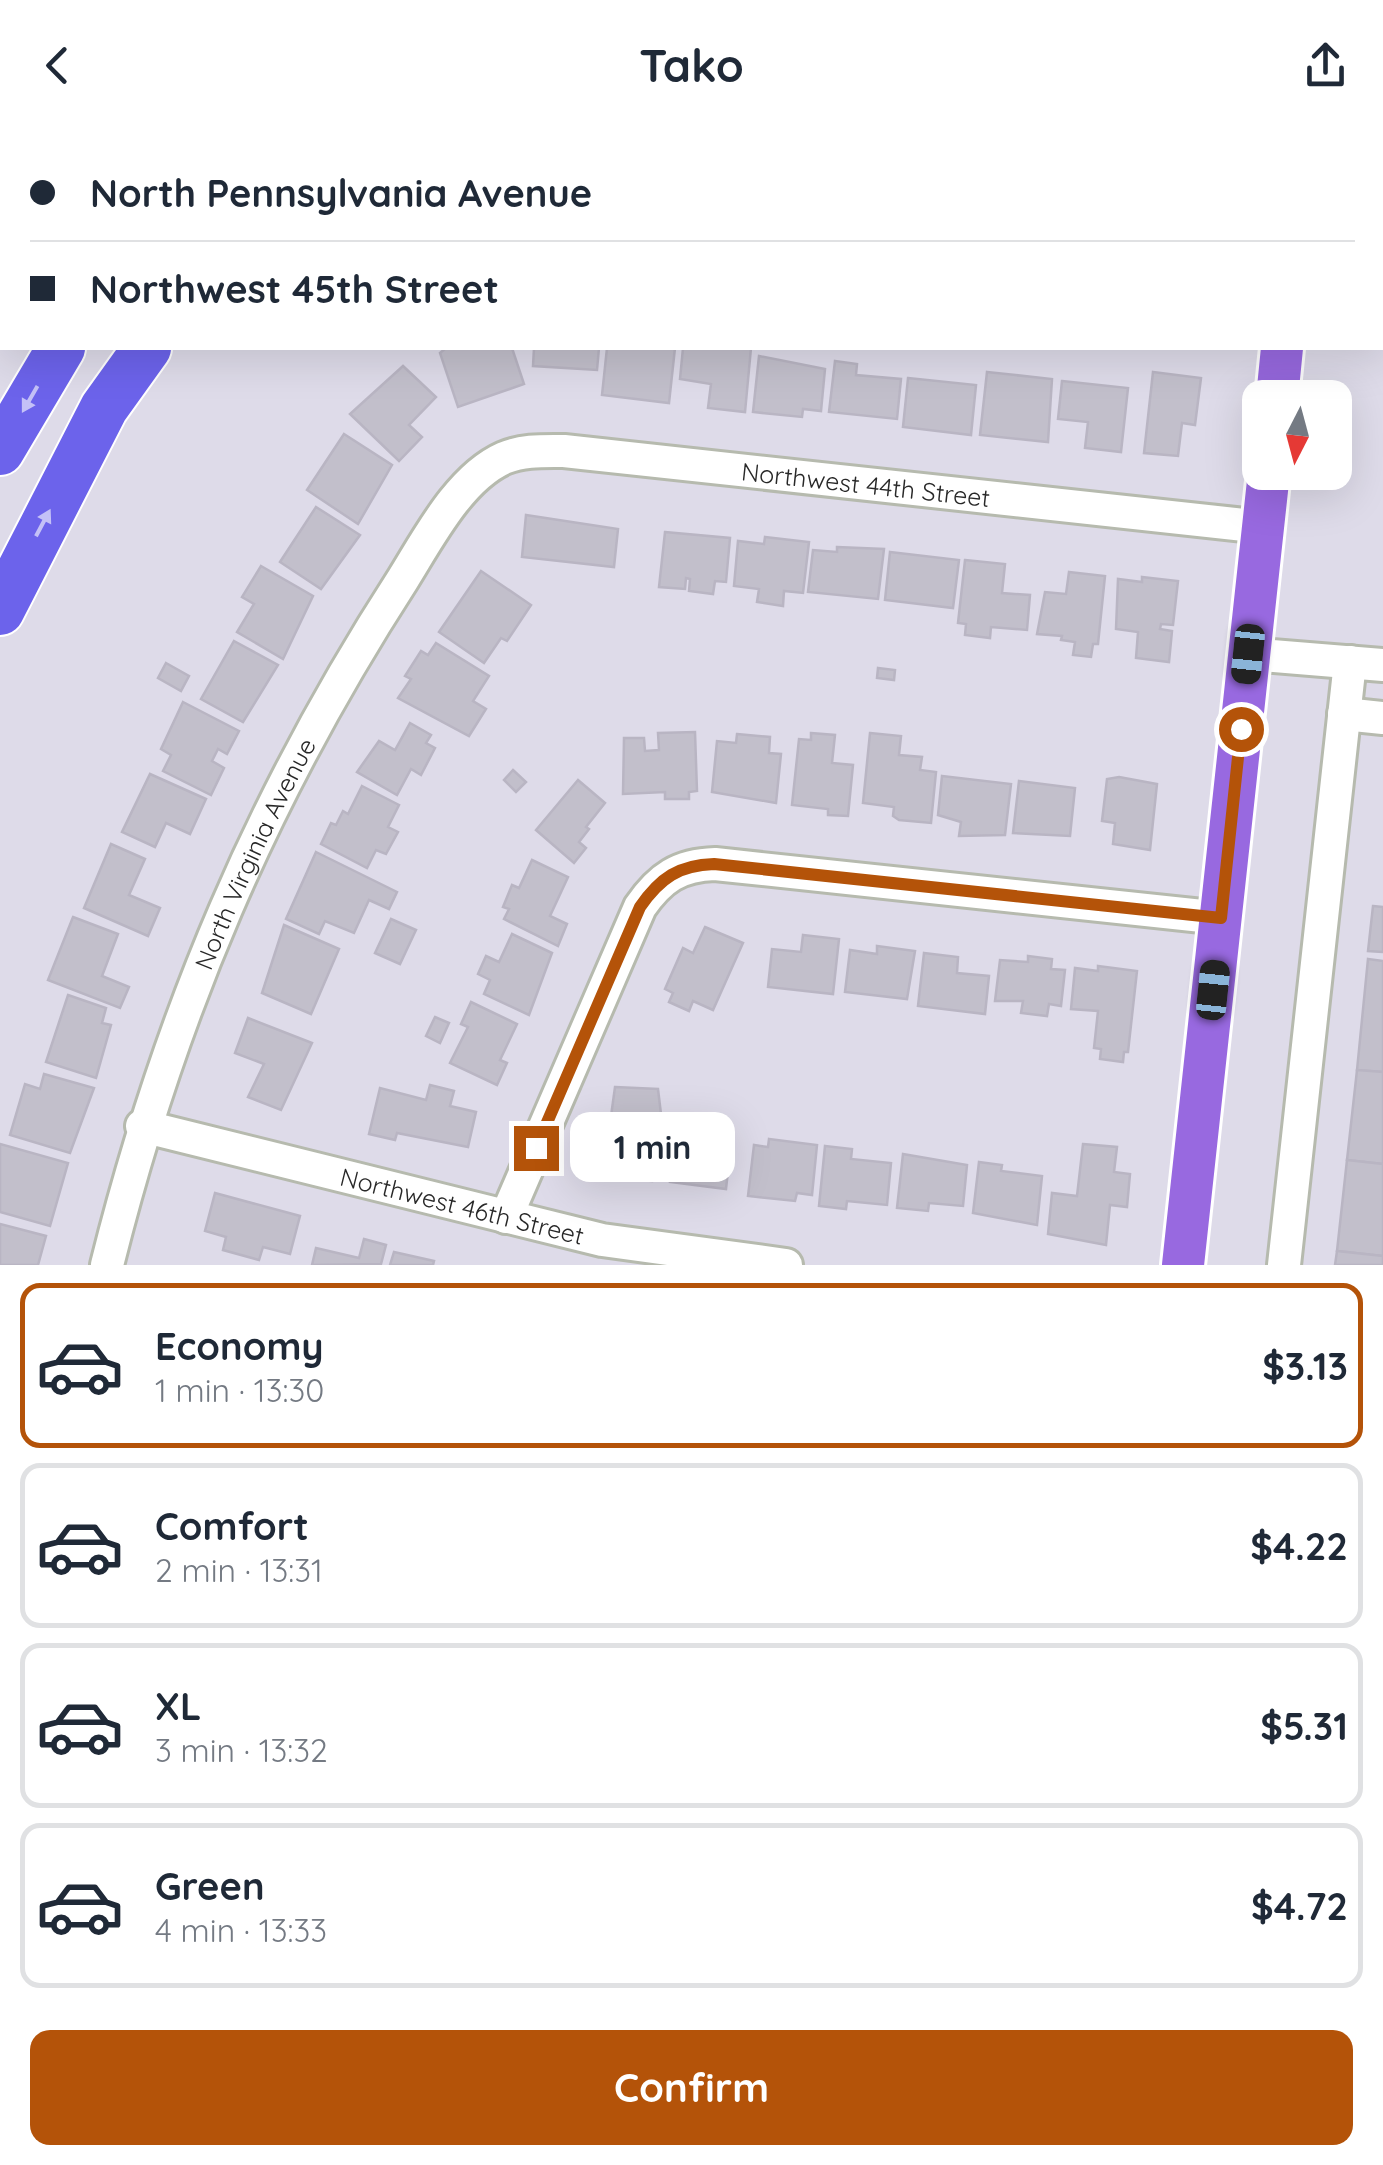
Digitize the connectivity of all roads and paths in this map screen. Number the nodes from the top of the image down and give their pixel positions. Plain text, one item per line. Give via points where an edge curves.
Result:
1 (60, 350) edge
2 (146, 350) edge
3 (164, 350) edge
4 (1282, 350) edge
5 (1279, 380) edge
6 (104, 408) junction
7 (0, 451) edge
8 (477, 478) joint
9 (1267, 490) edge
10 (1263, 527) junction
11 (0, 610) edge
12 (1248, 654) junction
13 (1350, 662) junction
14 (1383, 665) edge
15 (1344, 714) junction
16 (1383, 718) edge
17 (1221, 918) junction
18 (142, 1126) junction
19 (506, 1217) junction
20 (107, 1265) edge
21 (786, 1265) edge
22 (1183, 1265) edge
23 (1284, 1265) edge

1 -> 7 highway
2 - 6 highway
3 - 6 highway
4 - 5 main road
11 -> 6 highway
8 - 10 street, Northwest 44th Street via 502,459 564,451
8 - 18 street, North Virginia Avenue via 406,575 296,759 202,962
9 - 10 main road
10 - 12 main road
12 - 13 street
12 - 17 main road
13 - 14 street
13 - 15 street
15 - 16 street
15 - 23 street
17 - 19 street via 714,864 677,870 640,907
17 - 22 main road
18 - 19 street, Northwest 46th Street
18 - 20 street, North Virginia Avenue
19 - 21 street, Northwest 46th Street via 647,1250

